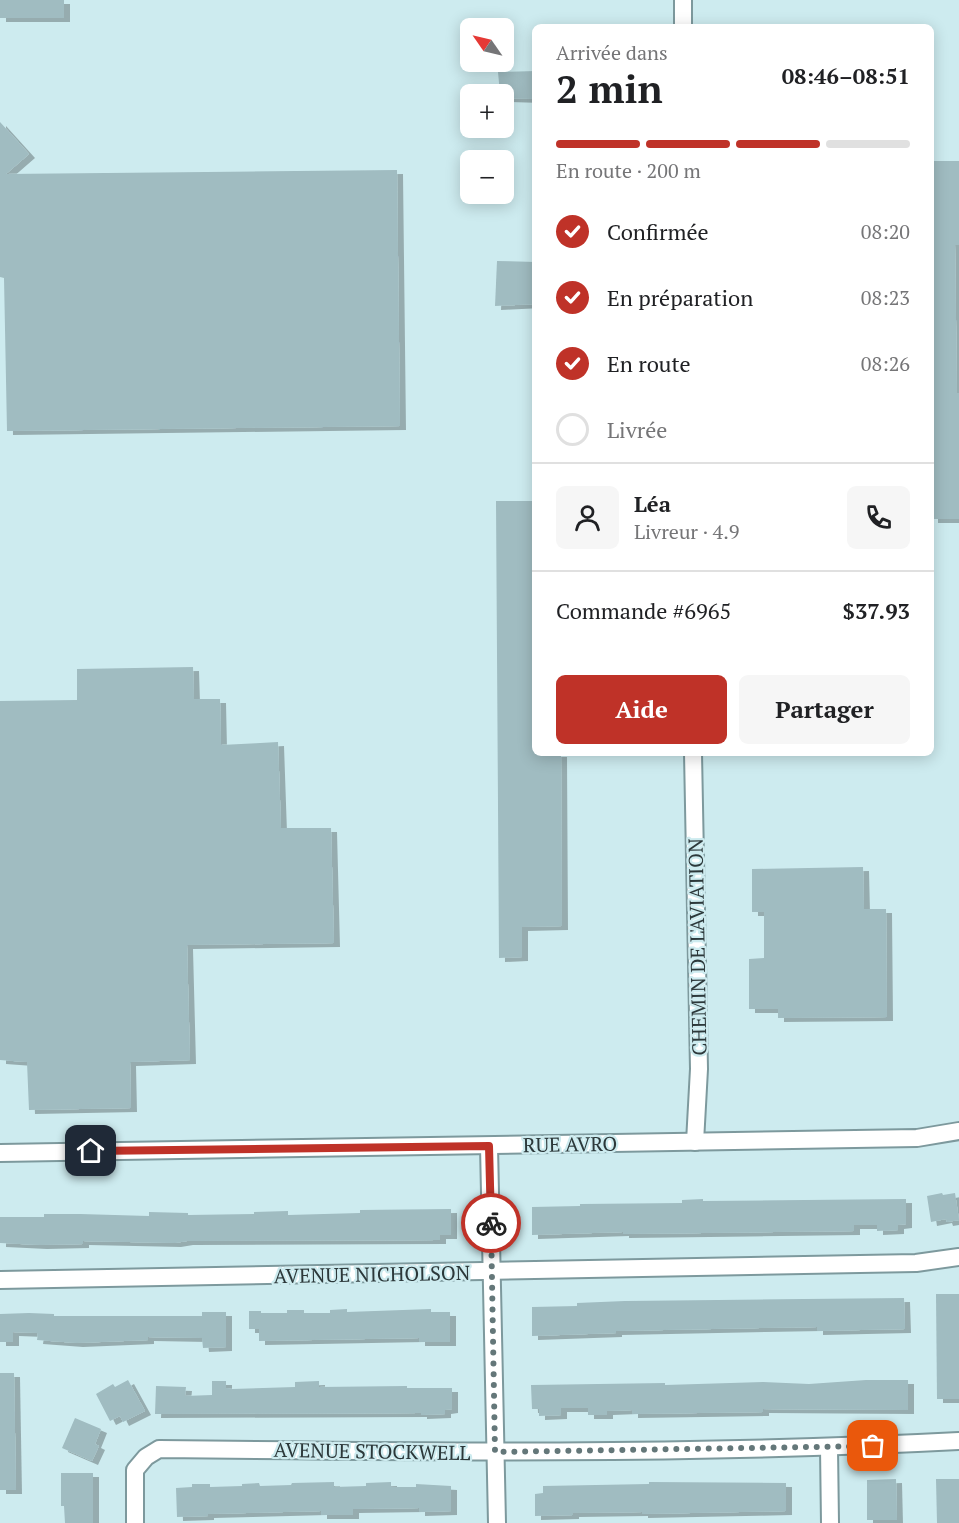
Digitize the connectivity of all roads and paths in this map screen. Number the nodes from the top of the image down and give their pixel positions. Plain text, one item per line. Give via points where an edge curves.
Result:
1 (683, 0) edge
2 (683, 24) edge
3 (693, 756) edge
4 (959, 1131) edge
5 (695, 1142) junction
6 (489, 1146) junction
7 (0, 1152) edge
8 (959, 1257) edge
9 (493, 1272) junction
10 (0, 1280) edge
11 (959, 1441) edge
12 (830, 1448) junction
13 (495, 1452) junction
14 (135, 1523) edge
15 (497, 1523) edge
16 (830, 1523) edge

1 - 2 street
3 - 5 street, CHEMIN DE L'AVIATION via 699,1069
4 - 5 street, RUE AVRO via 916,1138
5 - 6 street, RUE AVRO
6 - 7 street, RUE AVRO
6 - 9 street
8 - 9 street, AVENUE NICHOLSON via 916,1263
9 - 10 street, AVENUE NICHOLSON
9 - 13 street
11 - 12 street, AVENUE STOCKWELL
12 - 13 street, AVENUE STOCKWELL
12 - 16 street
13 - 14 street, AVENUE STOCKWELL via 159,1449 135,1470
13 - 15 street

